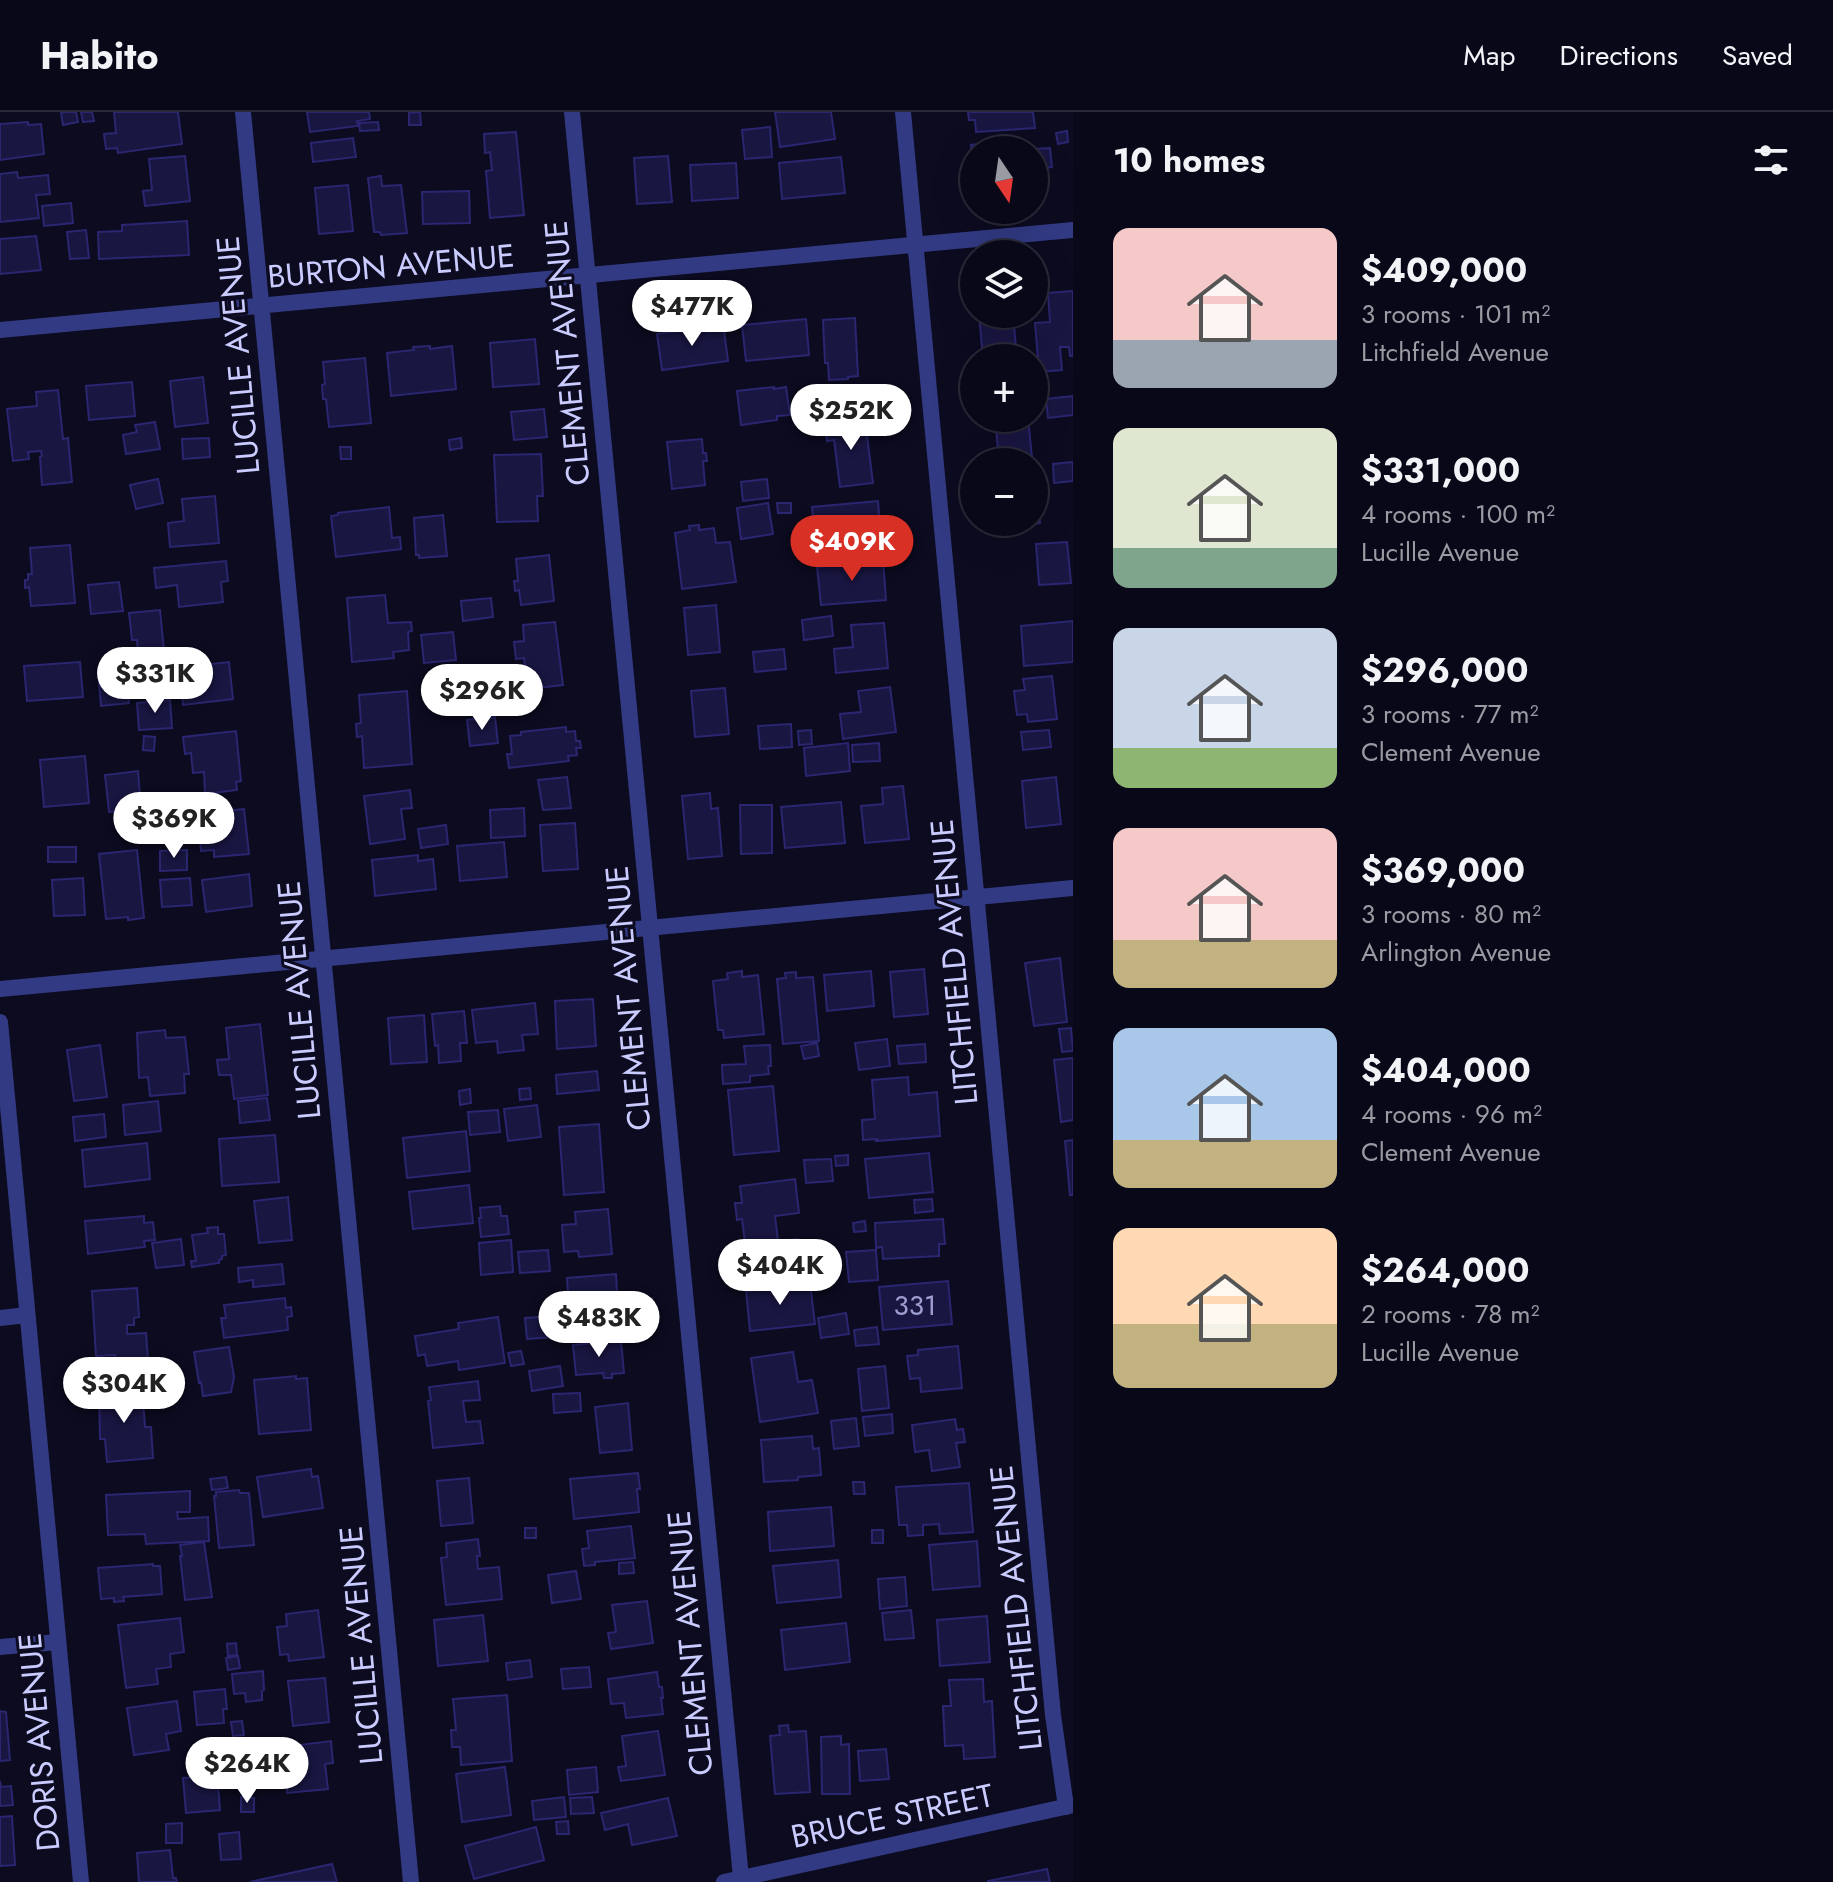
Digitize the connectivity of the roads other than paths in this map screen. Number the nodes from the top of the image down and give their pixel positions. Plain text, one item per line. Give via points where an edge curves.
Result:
1 (243, 112) edge
2 (572, 112) edge
3 (903, 112) edge
4 (1073, 230) edge
5 (915, 245) junction
6 (588, 275) junction
7 (262, 306) junction
8 (0, 330) edge
9 (1073, 888) edge
10 (976, 897) junction
11 (650, 928) junction
12 (323, 959) junction
13 (0, 989) edge
14 (0, 1022) edge
15 (27, 1315) junction
16 (0, 1318) edge
17 (58, 1642) junction
18 (0, 1647) edge
19 (1070, 1806) edge
20 (766, 1877) edge
21 (741, 1878) junction
22 (81, 1882) edge
23 (411, 1882) edge
24 (724, 1882) edge

1 - 7 street, LUCILLE AVENUE
2 - 6 street, CLEMENT AVENUE
3 - 5 street, LITCHFIELD AVENUE
4 - 5 street, BURTON AVENUE
5 - 6 street, BURTON AVENUE
5 - 10 street, LITCHFIELD AVENUE
6 - 7 street, BURTON AVENUE
6 - 11 street, CLEMENT AVENUE
7 - 8 street, BURTON AVENUE
7 - 12 street, LUCILLE AVENUE
9 - 10 street
10 - 11 street
10 - 19 street, LITCHFIELD AVENUE via 1053,1715
11 - 12 street
11 - 21 street, CLEMENT AVENUE
12 - 13 street
12 - 23 street, LUCILLE AVENUE
14 - 15 street, DORIS AVENUE
15 - 16 street
15 - 17 street, DORIS AVENUE
17 - 18 street
17 - 22 street, DORIS AVENUE
19 - 20 street, BRUCE STREET
20 - 21 street, BRUCE STREET
21 - 24 street, BRUCE STREET

